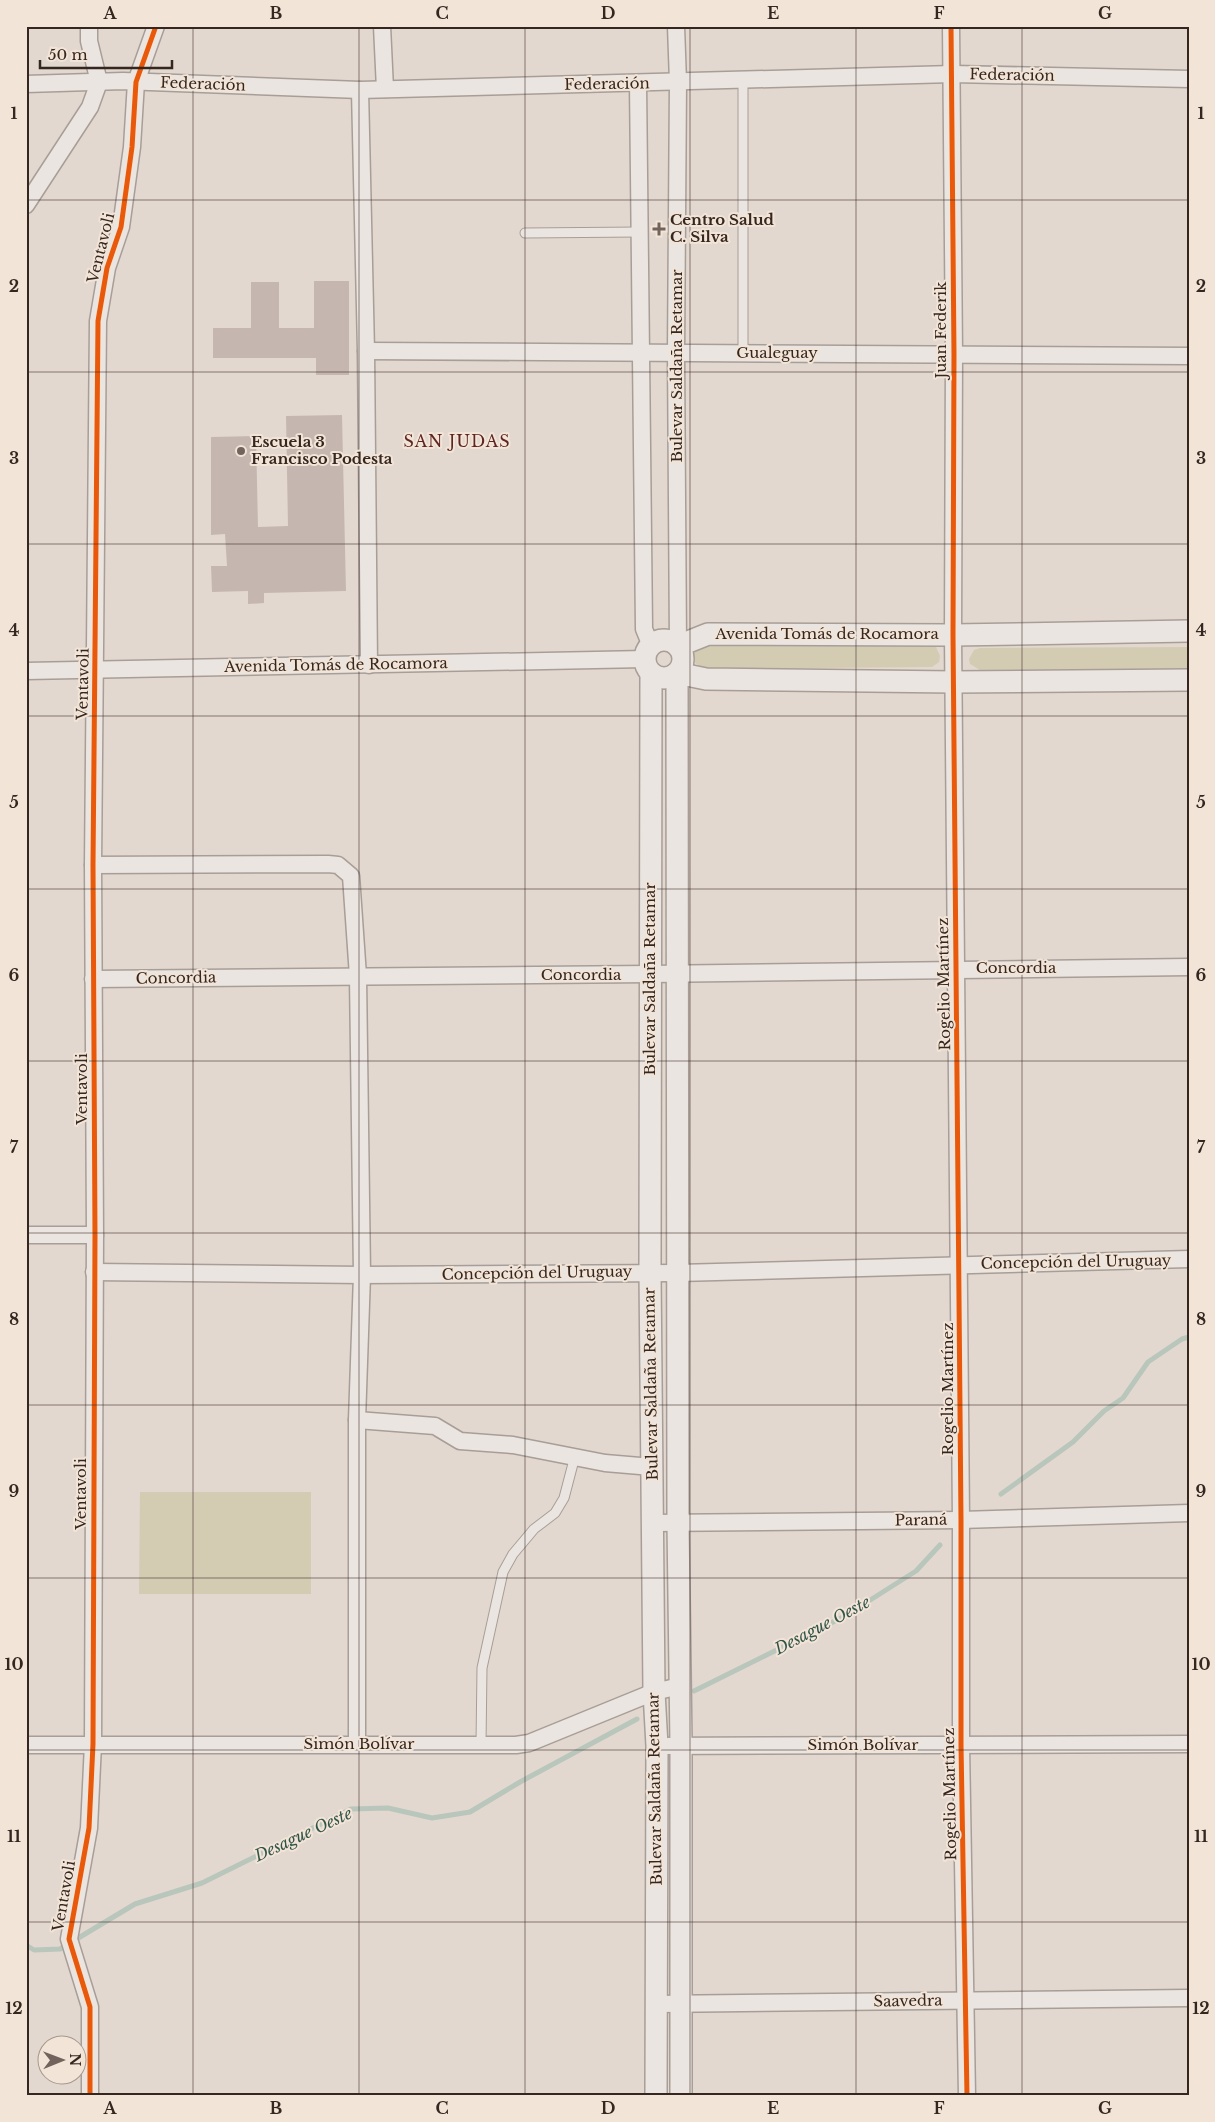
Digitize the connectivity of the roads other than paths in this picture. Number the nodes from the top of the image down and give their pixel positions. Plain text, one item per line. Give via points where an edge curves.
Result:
1 (88, 26) edge
2 (156, 26) edge
3 (382, 26) edge
4 (676, 26) edge
5 (951, 26) edge
6 (953, 74) junction
7 (1189, 79) edge
8 (743, 80) junction
9 (99, 82) junction
10 (136, 82) junction
11 (678, 82) junction
12 (638, 83) junction
13 (26, 84) edge
14 (385, 89) junction
15 (360, 90) junction
16 (26, 205) edge
17 (640, 232) junction
18 (525, 233) dead end
19 (366, 351) junction
20 (641, 353) junction
21 (676, 353) junction
22 (743, 353) junction
23 (954, 354) junction
24 (1189, 356) edge
25 (1189, 632) edge
26 (953, 635) junction
27 (678, 646) junction
28 (649, 659) junction
29 (369, 665) junction
30 (96, 670) junction
31 (26, 671) edge
32 (677, 673) junction
33 (1189, 680) edge
34 (954, 682) junction
35 (93, 864) junction
36 (1189, 967) edge
37 (956, 969) junction
38 (650, 974) junction
39 (679, 974) junction
40 (358, 976) junction
41 (93, 979) junction
42 (26, 1235) edge
43 (95, 1235) junction
44 (1189, 1259) edge
45 (959, 1265) junction
46 (94, 1272) junction
47 (650, 1272) junction
48 (678, 1273) junction
49 (362, 1275) junction
50 (357, 1420) junction
51 (575, 1456) junction
52 (652, 1467) junction
53 (1189, 1513) edge
54 (962, 1520) junction
55 (653, 1523) junction
56 (678, 1523) junction
57 (680, 1686) junction
58 (654, 1692) junction
59 (93, 1744) junction
60 (357, 1744) junction
61 (481, 1744) junction
62 (1189, 1744) edge
63 (26, 1745) edge
64 (681, 1745) junction
65 (657, 1746) junction
66 (961, 1746) junction
67 (1189, 1998) edge
68 (966, 2000) junction
69 (656, 2004) junction
70 (681, 2004) junction
71 (90, 2096) edge
72 (656, 2096) edge
73 (681, 2096) edge
74 (967, 2096) edge

1 - 9 street
2 - 10 street, Ventavoli
3 - 14 street
4 - 11 street, Bulevar Saldaña Retamar
5 - 6 street, Juan Federik
6 - 7 street, Federación
6 - 8 street, Federación
6 - 23 street, Juan Federik
8 - 11 street, Federación
8 - 22 lane
9 - 10 street, Federación
9 - 13 street, Federación
9 - 16 street via 90,107
10 - 15 street, Federación
10 - 30 street, Ventavoli via 122,227 107,268 98,321
11 - 12 street, Federación
11 - 21 street, Bulevar Saldaña Retamar
12 - 14 street, Federación
12 - 17 street, Bulevar Saldaña Retamar
14 - 15 street, Federación
15 - 19 street
17 - 18 lane
17 - 20 street, Bulevar Saldaña Retamar
19 - 20 street, Gualeguay
19 - 29 street
20 - 21 street, Gualeguay
20 - 28 street, Bulevar Saldaña Retamar via 644,629
21 - 22 street, Gualeguay
21 - 27 street, Bulevar Saldaña Retamar
22 - 23 street, Gualeguay
23 - 24 street, Gualeguay
23 - 26 street, Juan Federik
25 - 26 street, Avenida Tomás de Rocamora
26 - 27 street, Avenida Tomás de Rocamora via 708,634
26 - 34 street, Juan Federik
27 - 28 street via 664,640
27 - 32 street, Bulevar Saldaña Retamar via 683,660
28 - 29 street, Avenida Tomás de Rocamora
28 - 32 street via 664,678
28 - 38 street, Bulevar Saldaña Retamar
29 - 30 street, Avenida Tomás de Rocamora
30 - 31 street, Avenida Tomás de Rocamora
30 - 35 street, Ventavoli
32 - 34 street via 706,680
32 - 39 street, Bulevar Saldaña Retamar
33 - 34 street
34 - 37 street, Rogelio Martínez
35 - 40 street via 338,865 350,876
35 - 41 street, Ventavoli
36 - 37 street, Concordia
37 - 39 street, Concordia
37 - 45 street, Rogelio Martínez
38 - 39 street, Concordia
38 - 40 street, Concordia
38 - 47 street, Bulevar Saldaña Retamar
39 - 48 street, Bulevar Saldaña Retamar
40 - 41 street, Concordia
40 - 49 street
41 - 43 street, Ventavoli
42 - 43 street
43 - 46 street, Ventavoli
44 - 45 street, Concepción del Uruguay
45 - 48 street, Concepción del Uruguay
45 - 54 street, Rogelio Martínez
46 - 49 street, Concepción del Uruguay
46 - 59 street, Ventavoli
47 - 48 street, Concepción del Uruguay
47 - 49 street, Concepción del Uruguay
47 - 52 street, Bulevar Saldaña Retamar
48 - 56 street, Bulevar Saldaña Retamar
49 - 50 street
50 - 51 street via 435,1426 460,1441 513,1445
50 - 60 street
51 - 52 street via 605,1463
51 - 61 lane via 564,1498 555,1513 534,1529 503,1572 482,1668
52 - 55 street, Bulevar Saldaña Retamar
53 - 54 street, Paraná
54 - 56 street, Paraná
54 - 66 street, Rogelio Martínez
55 - 56 street, Paraná
55 - 58 street, Bulevar Saldaña Retamar
56 - 57 street, Bulevar Saldaña Retamar
57 - 58 street, Simón Bolívar
57 - 64 street, Bulevar Saldaña Retamar
58 - 61 street, Simón Bolívar via 529,1743
58 - 65 street, Bulevar Saldaña Retamar
59 - 60 street, Simón Bolívar
59 - 63 street, Simón Bolívar
59 - 71 street, Ventavoli via 89,1828 70,1945 90,2007
60 - 61 street, Simón Bolívar
62 - 66 street, Simón Bolívar
64 - 65 street, Simón Bolívar
64 - 66 street, Simón Bolívar
64 - 70 street, Bulevar Saldaña Retamar
65 - 69 street, Bulevar Saldaña Retamar
66 - 68 street, Rogelio Martínez
67 - 68 street, Saavedra
68 - 70 street, Saavedra
68 - 74 street, Rogelio Martínez
69 - 70 street, Saavedra
69 - 72 street, Bulevar Saldaña Retamar
70 - 73 street, Bulevar Saldaña Retamar

